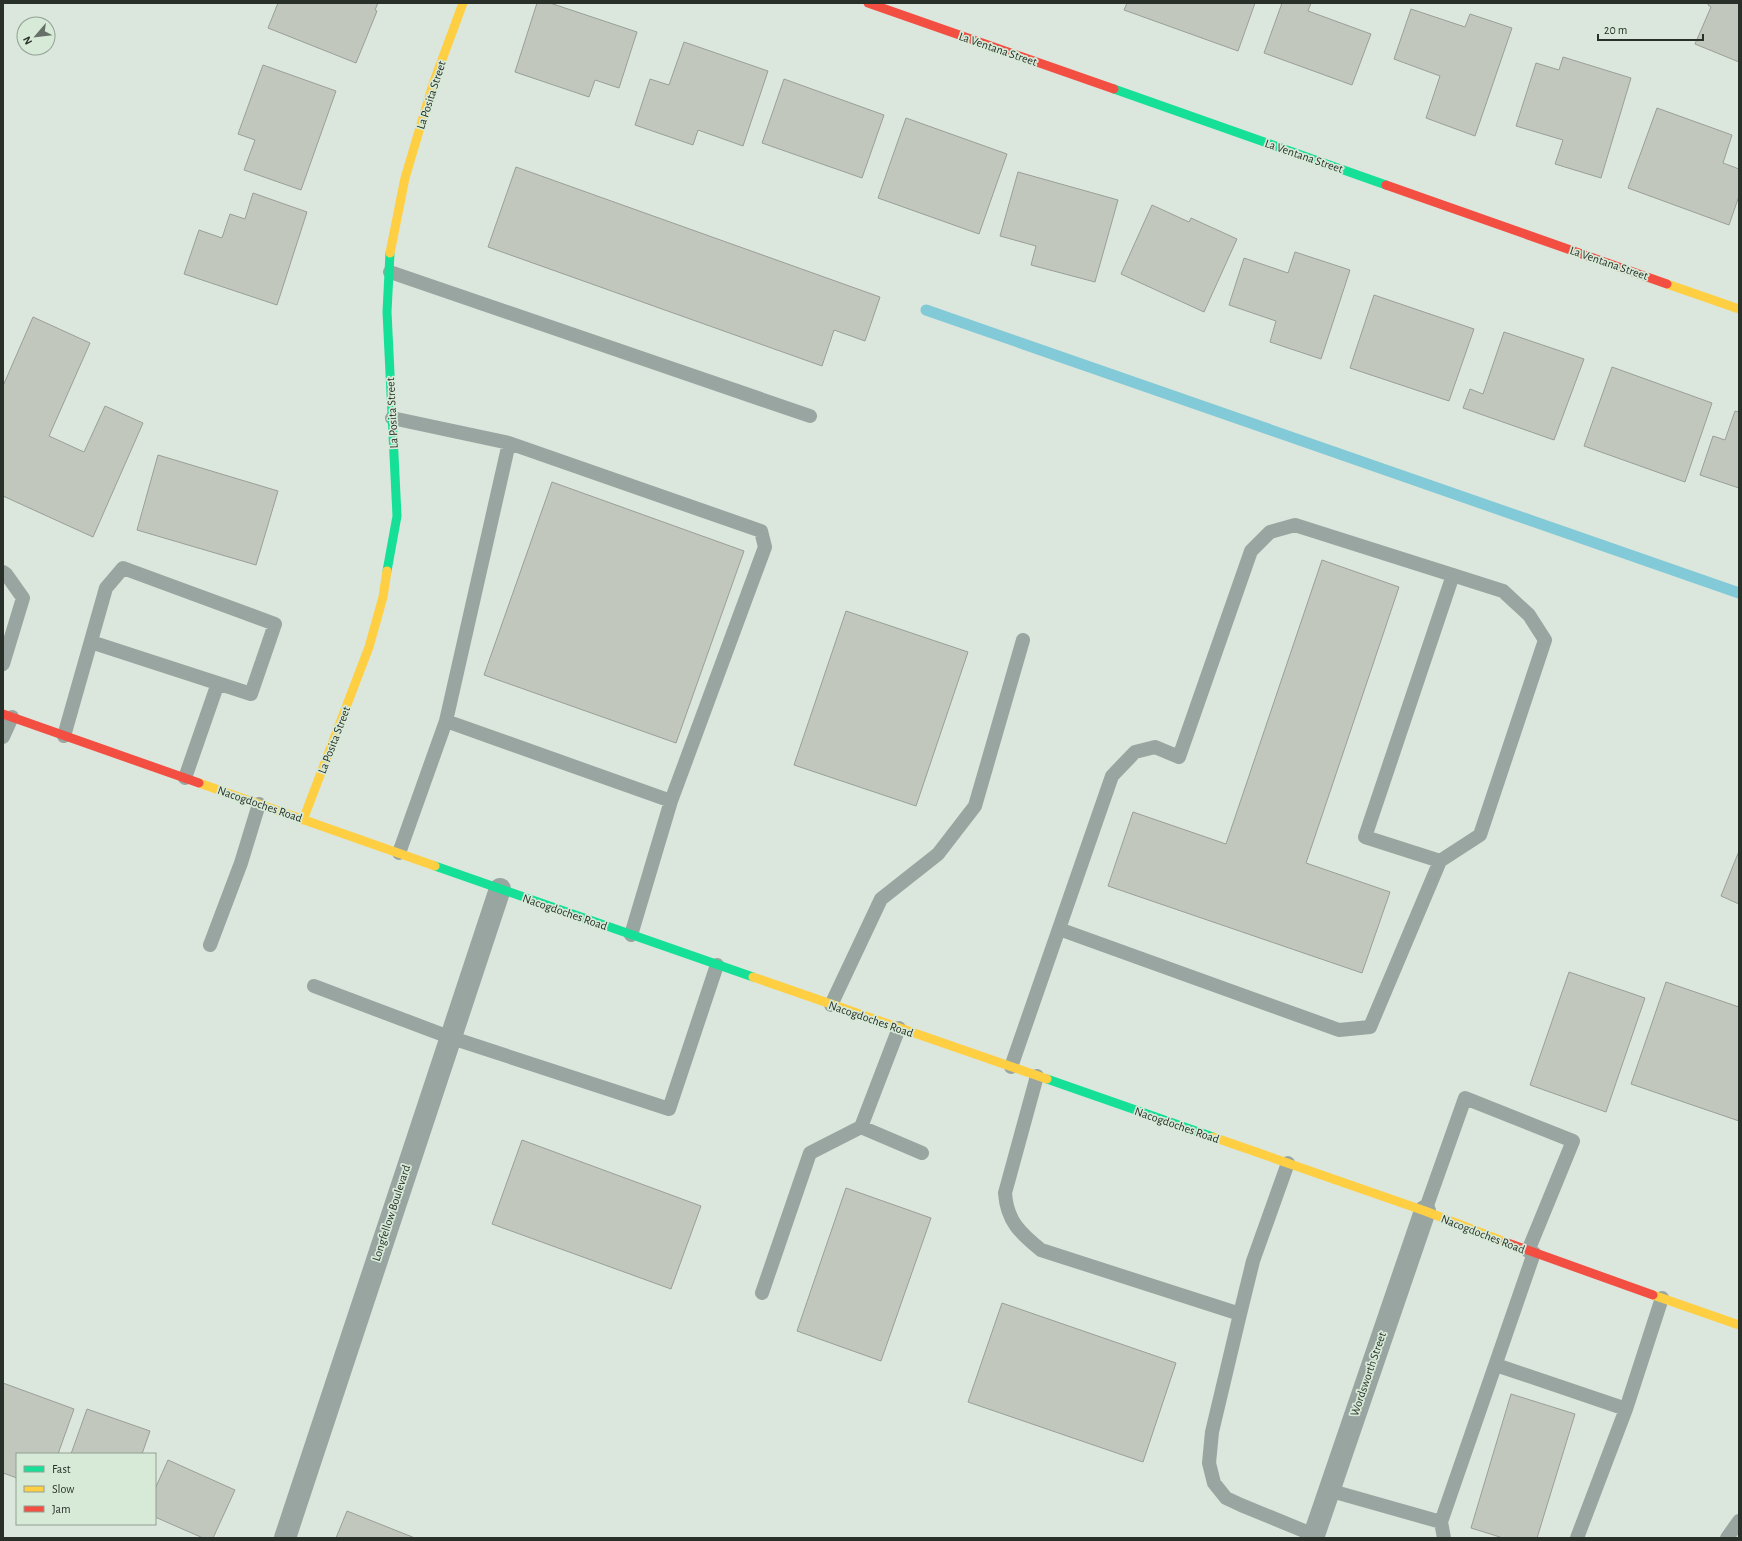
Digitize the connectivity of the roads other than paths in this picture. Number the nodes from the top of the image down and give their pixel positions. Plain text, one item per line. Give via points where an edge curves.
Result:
1 (463, 3) edge
2 (868, 3) edge
3 (390, 272) junction
4 (1739, 309) edge
5 (810, 416) dead end
6 (392, 418) junction
7 (510, 443) junction
8 (3, 572) edge
9 (1453, 574) junction
10 (1023, 640) dead end
11 (91, 642) junction
12 (3, 664) edge
13 (218, 683) junction
14 (7, 716) edge
15 (446, 721) junction
16 (64, 736) junction
17 (3, 737) edge
18 (185, 778) junction
19 (671, 801) junction
20 (259, 804) junction
21 (303, 820) junction
22 (399, 853) junction
23 (1440, 860) junction
24 (500, 889) junction
25 (1059, 929) junction
26 (631, 935) junction
27 (210, 945) dead end
28 (717, 965) junction
29 (314, 986) dead end
30 (831, 1004) junction
31 (898, 1028) junction
32 (449, 1037) junction
33 (1011, 1067) junction
34 (1037, 1076) junction
35 (860, 1127) junction
36 (922, 1153) dead end
37 (1288, 1164) junction
38 (1425, 1211) junction
39 (1531, 1252) junction
40 (762, 1293) dead end
41 (1662, 1298) junction
42 (1240, 1314) junction
43 (1739, 1325) edge
44 (1496, 1365) junction
45 (1626, 1409) junction
46 (1328, 1490) junction
47 (1739, 1521) edge
48 (1441, 1522) junction
49 (1314, 1537) edge
50 (285, 1538) edge
51 (1444, 1538) edge
52 (1577, 1538) edge
53 (1727, 1538) edge

1 - 3 main road, La Posita Street via 433,84 405,178 392,244
2 - 4 main road, La Ventana Street
3 - 5 lane
3 - 6 main road, La Posita Street via 387,312
6 - 7 lane
6 - 21 main road, La Posita Street via 397,516 383,597 369,647
7 - 15 lane
7 - 19 lane via 761,531 765,546
8 - 12 lane via 23,598
9 - 23 lane via 1365,837
9 - 23 lane via 1503,591 1529,615 1545,640 1480,835
9 - 25 lane via 1295,525 1270,532 1252,551 1179,757 1155,747 1135,752 1112,776
10 - 30 lane via 975,806 938,854 882,899
11 - 13 lane
11 - 13 lane via 106,588 123,568 275,624 251,694
11 - 16 lane
13 - 18 lane
14 - 16 main road, Nacogdoches Road
14 - 17 lane
15 - 19 lane
15 - 22 lane
16 - 18 main road, Nacogdoches Road
18 - 20 main road, Nacogdoches Road
19 - 26 lane
20 - 21 main road, Nacogdoches Road
20 - 27 lane via 241,862
21 - 22 main road, Nacogdoches Road
22 - 24 main road, Nacogdoches Road
23 - 25 lane via 1370,1027 1339,1030
24 - 26 main road, Nacogdoches Road
24 - 32 street, Longfellow Boulevard
25 - 33 lane
26 - 28 main road, Nacogdoches Road
28 - 30 main road, Nacogdoches Road
28 - 32 lane via 669,1109
29 - 32 lane
30 - 31 main road, Nacogdoches Road
31 - 33 main road, Nacogdoches Road
31 - 35 lane
32 - 50 street, Longfellow Boulevard
33 - 34 main road, Nacogdoches Road
34 - 37 main road, Nacogdoches Road
34 - 42 lane via 1005,1193 1006,1208 1015,1227 1041,1250
35 - 36 lane
35 - 40 lane via 810,1153
37 - 38 main road, Nacogdoches Road
37 - 42 lane via 1253,1261
38 - 39 main road, Nacogdoches Road
38 - 39 lane via 1465,1098 1573,1141
38 - 46 street, Wordsworth Street
39 - 41 main road, Nacogdoches Road
39 - 44 lane
41 - 43 main road, Nacogdoches Road
41 - 45 lane
42 - 49 lane via 1212,1432 1209,1464 1214,1483 1226,1498
44 - 45 lane
44 - 48 lane
45 - 52 lane
46 - 48 lane
46 - 49 street, Wordsworth Street
47 - 53 lane
48 - 51 lane

